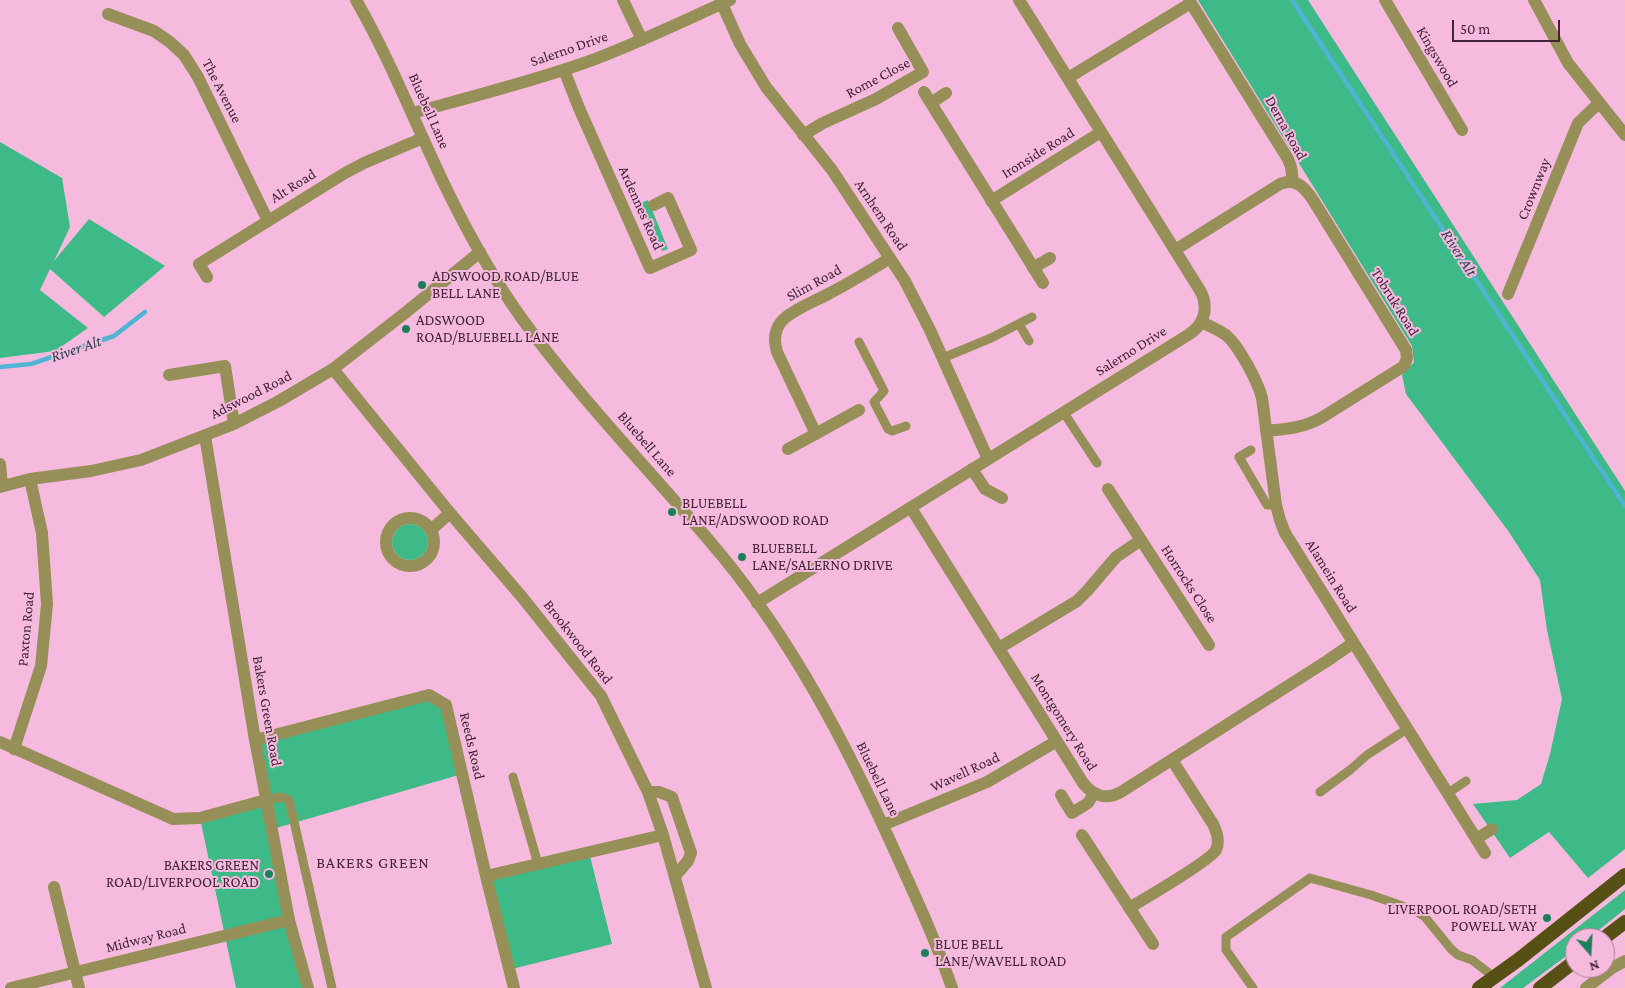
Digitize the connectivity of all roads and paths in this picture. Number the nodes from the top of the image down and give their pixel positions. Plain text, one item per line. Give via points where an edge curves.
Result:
1 (356, 0) edge
2 (623, 0) edge
3 (1019, 0) edge
4 (1385, 0) edge
5 (1534, 0) edge
6 (1190, 1) edge
7 (726, 2) edge
8 (108, 14) dead end
9 (898, 28) dead end
10 (642, 40) junction
11 (564, 70) junction
12 (1068, 78) junction
13 (924, 92) dead end
14 (946, 93) dead end
15 (931, 103) junction
16 (1599, 103) junction
17 (412, 113) junction
18 (1462, 130) dead end
19 (1101, 132) junction
20 (803, 135) junction
21 (1625, 135) edge
22 (424, 138) junction
23 (1293, 182) junction
24 (991, 201) junction
25 (654, 205) dead end
26 (268, 221) junction
27 (1175, 250) junction
28 (480, 252) junction
29 (890, 258) junction
30 (1050, 258) dead end
31 (1033, 268) junction
32 (207, 277) dead end
33 (1043, 283) dead end
34 (1508, 294) dead end
35 (1032, 317) dead end
36 (1202, 322) junction
37 (1019, 324) junction
38 (1029, 341) dead end
39 (859, 342) dead end
40 (943, 358) junction
41 (333, 368) junction
42 (169, 375) dead end
43 (874, 402) junction
44 (859, 410) joint
45 (1064, 413) junction
46 (234, 424) junction
47 (906, 426) dead end
48 (1266, 431) junction
49 (816, 434) junction
50 (205, 436) junction
51 (788, 449) dead end
52 (1251, 450) dead end
53 (988, 459) junction
54 (1097, 463) dead end
55 (0, 464) edge
56 (972, 469) junction
57 (30, 479) junction
58 (1, 487) edge
59 (1108, 489) dead end
60 (1002, 498) dead end
61 (1276, 505) junction
62 (912, 508) junction
63 (450, 513) junction
64 (432, 530) dead end
65 (1141, 540) junction
66 (757, 603) junction
67 (1354, 643) junction
68 (1209, 645) dead end
69 (999, 648) junction
70 (1407, 729) junction
71 (255, 740) junction
72 (1057, 741) junction
73 (0, 742) edge
74 (14, 748) junction
75 (1172, 760) junction
76 (513, 777) dead end
77 (1466, 782) dead end
78 (648, 792) junction
79 (1320, 792) dead end
80 (1094, 793) junction
81 (1448, 793) junction
82 (1061, 795) dead end
83 (266, 800) junction
84 (883, 825) junction
85 (1492, 829) dead end
86 (664, 835) junction
87 (1082, 835) dead end
88 (1476, 839) junction
89 (1485, 853) dead end
90 (538, 864) junction
91 (1625, 875) edge
92 (486, 876) junction
93 (675, 876) junction
94 (54, 887) dead end
95 (1129, 908) junction
96 (289, 920) junction
97 (1625, 922) edge
98 (1615, 930) edge
99 (1153, 944) dead end
100 (1625, 961) edge
101 (1565, 969) edge
102 (75, 973) junction
103 (1494, 977) junction
104 (11, 988) edge
105 (79, 988) edge
106 (308, 988) edge
107 (332, 988) edge
108 (514, 988) edge
109 (706, 988) edge
110 (952, 988) edge
111 (1253, 988) edge
112 (1479, 988) edge
113 (1540, 988) edge
114 (1586, 988) edge

1 - 17 street, Bluebell Lane
2 - 10 street
3 - 12 street
4 - 18 street, Kingswood
5 - 16 street via 1568,63
6 - 12 street
6 - 23 street, Derna Road via 1288,159
7 - 10 street, Salerno Drive
7 - 20 street, Arnhem Road via 740,44 776,101
8 - 26 street, The Avenue via 154,31 184,54
9 - 20 street, Rome Close via 923,72 876,100
10 - 11 street, Salerno Drive
11 - 17 street, Salerno Drive
11 - 25 street, Ardennes Road via 650,268 690,250 673,196
12 - 19 street
13 - 15 street
14 - 15 street
15 - 24 street
16 - 21 street
16 - 34 street, Crownway via 1578,123
17 - 22 street, Bluebell Lane
19 - 24 street, Ironside Road
19 - 27 street
20 - 29 street, Arnhem Road via 832,170
22 - 26 street, Alt Road via 354,167
22 - 28 street, Bluebell Lane
23 - 27 street, Derna Road via 1280,184
23 - 48 street, Tobruk Road via 1302,186 1313,200 1405,348 1407,358 1400,369 1315,422 1297,428
24 - 31 street
26 - 32 street, Alt Road via 199,264
27 - 36 street via 1203,298
28 - 41 street, Adswood Road
28 - 66 street, Bluebell Lane via 537,338 723,557
29 - 40 street, Arnhem Road
29 - 49 street, Slim Road via 793,313 778,327 777,352
30 - 31 street
31 - 33 street
35 - 37 lane
36 - 45 street, Salerno Drive via 1192,332
36 - 48 street, Alamein Road via 1230,338 1252,374 1262,398
37 - 38 lane
37 - 40 lane
39 - 43 lane via 884,391
40 - 53 street, Arnhem Road
41 - 46 street, Adswood Road
41 - 63 street, Brookwood Road
42 - 46 street via 225,366
43 - 44 lane
43 - 47 lane via 888,429
44 - 49 street
45 - 53 street, Salerno Drive
45 - 54 lane
46 - 50 street, Adswood Road
48 - 61 street, Alamein Road
49 - 51 street
50 - 57 street, Adswood Road via 141,460
50 - 71 street, Bakers Green Road
52 - 61 lane via 1239,457 1267,505
53 - 56 street, Salerno Drive
55 - 58 street
56 - 60 street via 985,489
56 - 62 street, Salerno Drive
57 - 58 street, Adswood Road
57 - 74 street, Paxton Road via 42,533 47,604 41,666
59 - 65 street, Horrocks Close
61 - 67 street, Alamein Road via 1286,533
62 - 66 street, Salerno Drive
62 - 69 street, Montgomery Road
63 - 64 street
63 - 78 street, Brookwood Road via 601,696
65 - 68 street, Horrocks Close
65 - 69 street, Horrocks Close via 1116,557 1077,601
66 - 84 street, Bluebell Lane via 815,692
67 - 70 street, Alamein Road
67 - 75 street, Montgomery Road
69 - 72 street, Montgomery Road
70 - 79 lane
70 - 81 street, Alamein Road
71 - 83 street, Bakers Green Road
71 - 92 street, Reeds Road via 429,695 446,705
72 - 80 street, Montgomery Road via 1083,783
72 - 84 street, Wavell Road via 987,782
73 - 74 street
74 - 83 street via 173,820 200,818
75 - 80 street, Montgomery Road via 1117,794 1102,796
75 - 95 street via 1213,824 1218,844 1213,854
76 - 90 lane
77 - 81 lane
78 - 86 street, Brookwood Road
78 - 93 street via 672,796 691,853
80 - 82 street via 1088,802 1072,813
81 - 88 street, Alamein Road
83 - 96 street, Bakers Green Road
83 - 107 lane via 281,797 288,799 290,804
84 - 110 street, Bluebell Lane via 929,924
85 - 88 street
86 - 90 street
86 - 93 street, Brookwood Road
87 - 95 street
88 - 89 street, Alamein Road
90 - 92 street
91 - 103 highway
92 - 108 street, Reeds Road
93 - 109 street, Brookwood Road
94 - 102 street
95 - 99 street
96 - 102 street, Midway Road
96 - 106 street, Bakers Green Road
97 - 98 highway
100 - 114 street
101 - 113 highway
102 - 104 street, Midway Road
102 - 105 street
103 - 111 lane via 1472,960 1458,955 1425,917 1414,910 1371,894 1310,878 1226,937 1226,950
103 - 112 highway

